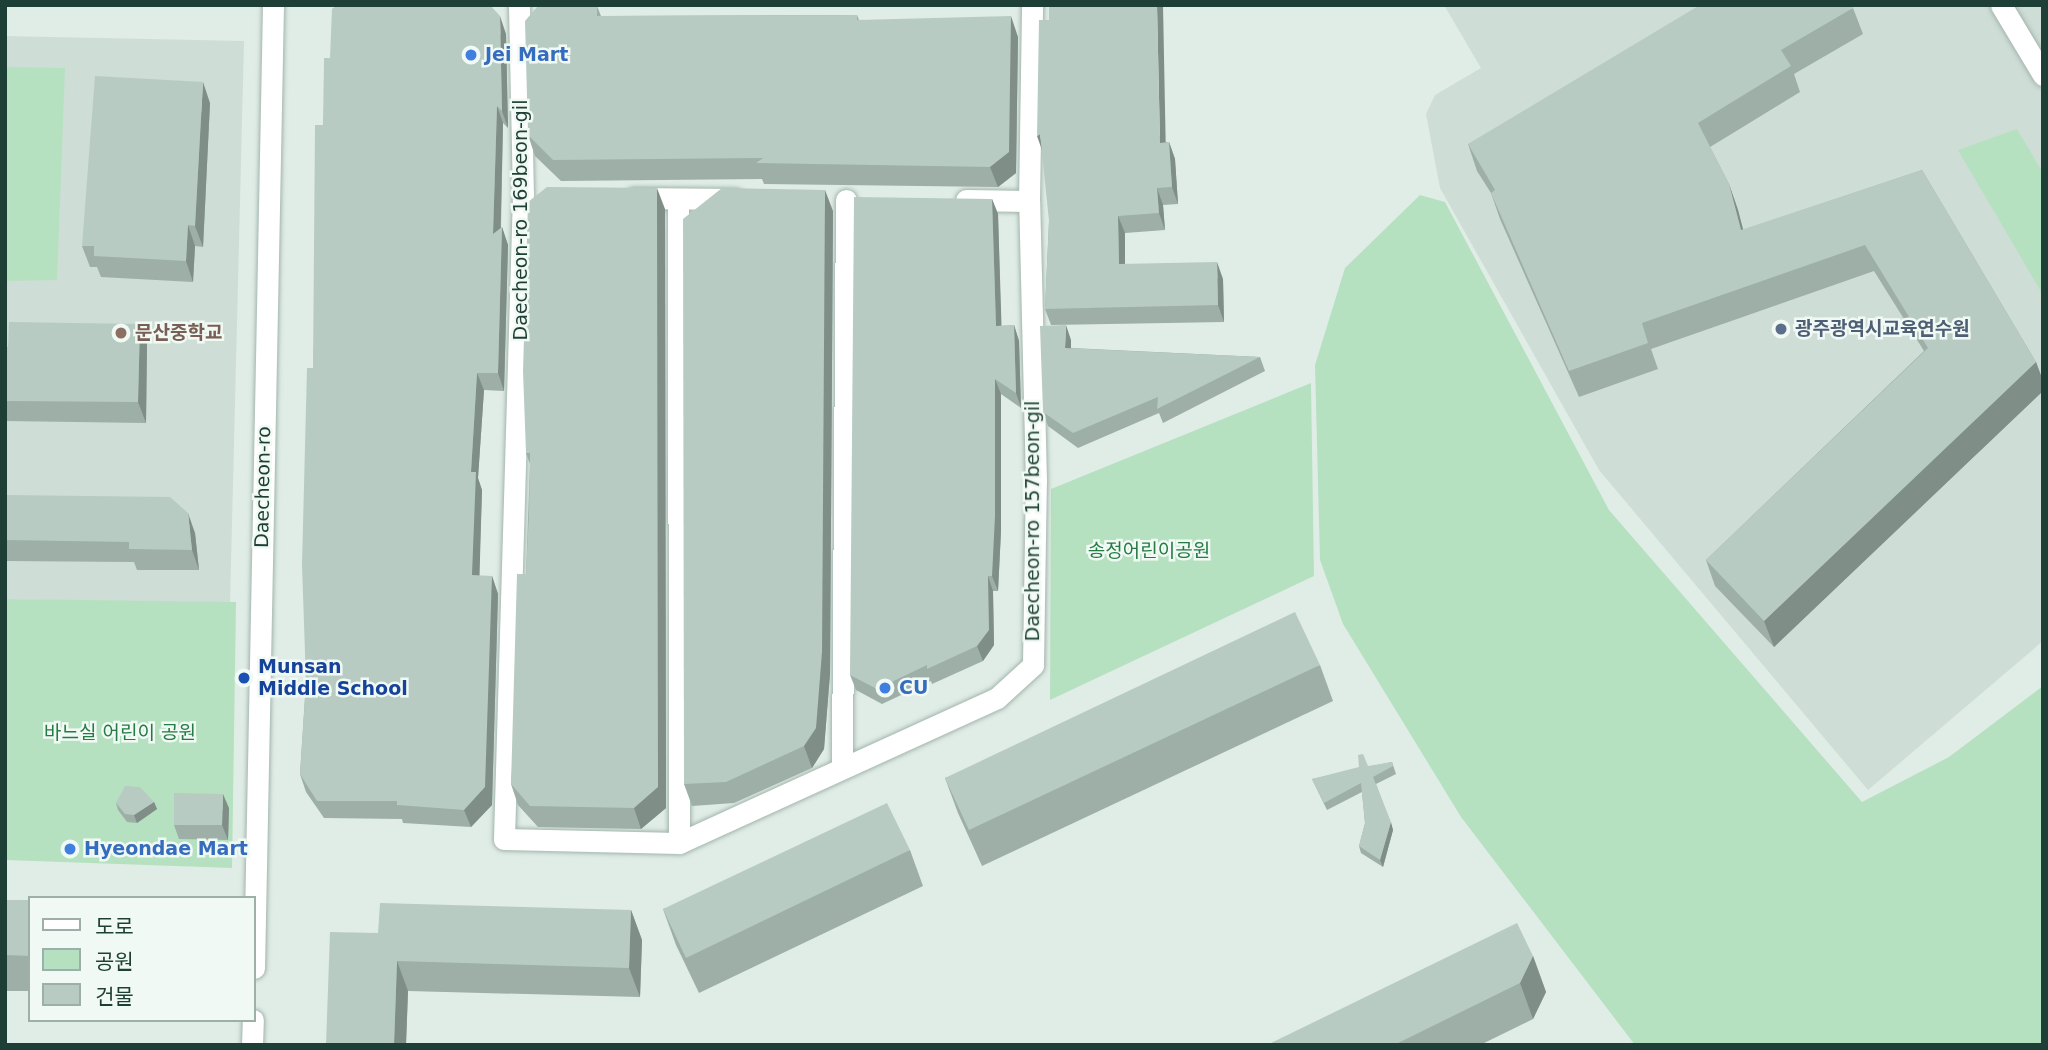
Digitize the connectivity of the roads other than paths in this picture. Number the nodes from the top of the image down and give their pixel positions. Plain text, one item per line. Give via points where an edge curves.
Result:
1 (273, 5) edge
2 (519, 5) edge
3 (1032, 5) edge
4 (2001, 5) edge
5 (2043, 75) edge
6 (523, 194) junction
7 (549, 195) edge
8 (614, 197) edge
9 (678, 199) junction
10 (756, 200) edge
11 (821, 200) edge
12 (846, 200) junction
13 (873, 200) edge
14 (938, 200) edge
15 (1029, 201) junction
16 (518, 435) joint
17 (842, 766) junction
18 (679, 844) junction
19 (255, 896) edge
20 (253, 1022) edge
21 (252, 1045) edge

1 - 19 street, Daecheon-ro
2 - 6 street, Daecheon-ro 169beon-gil
3 - 15 street, Daecheon-ro 157beon-gil
4 - 5 street
6 - 7 street
6 - 16 street, Daecheon-ro 169beon-gil
8 - 9 street
9 - 10 street
9 - 18 street
11 - 12 street
12 - 13 street
12 - 17 street
14 - 15 street
15 - 17 street, Daecheon-ro 157beon-gil via 1036,481 1033,664 997,698
16 - 18 street, Daecheon-ro 157beon-gil via 503,839
17 - 18 street, Daecheon-ro 157beon-gil
20 - 21 street

